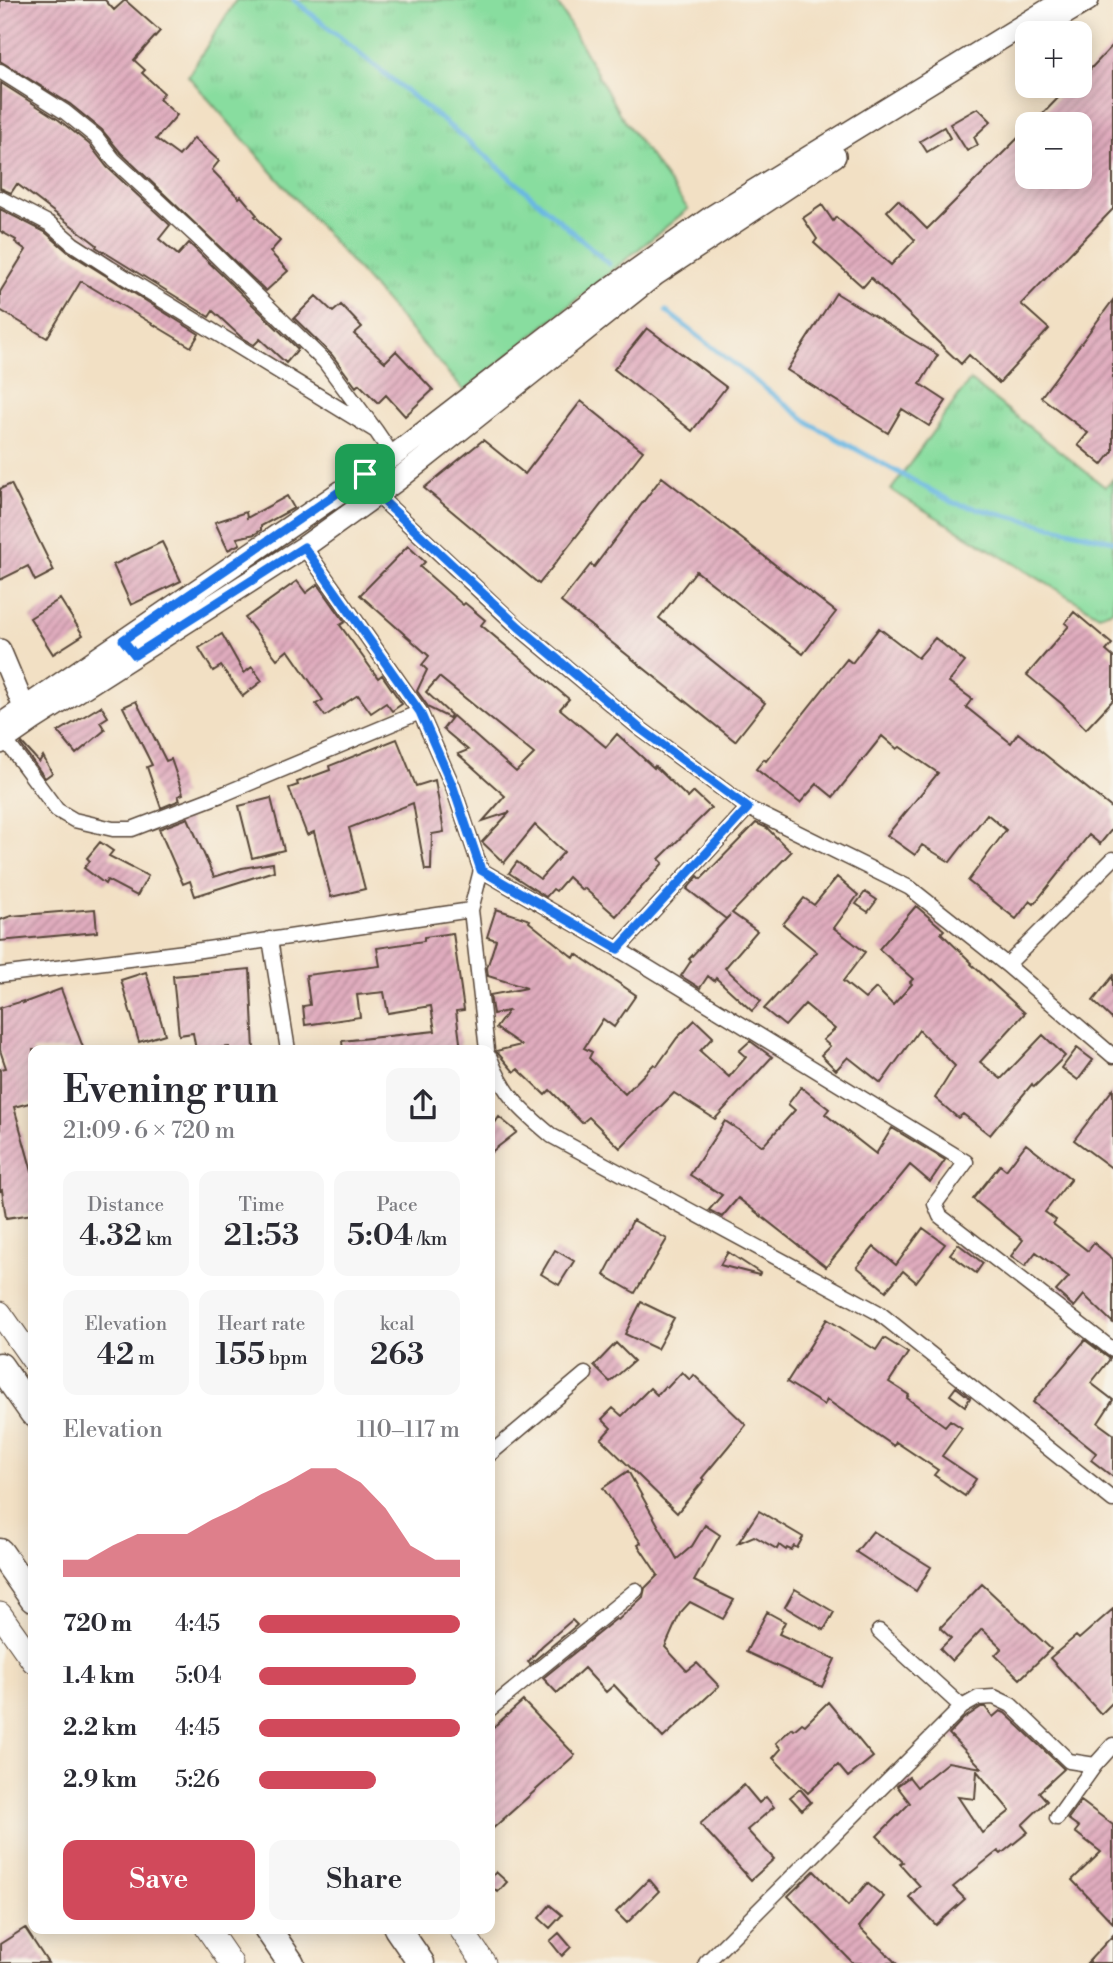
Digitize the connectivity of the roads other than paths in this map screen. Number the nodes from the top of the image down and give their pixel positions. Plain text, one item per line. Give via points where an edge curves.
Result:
1 (1064, 0) edge
2 (1088, 0) edge
3 (1054, 21) edge
4 (1015, 44) edge
5 (0, 71) edge
6 (0, 198) edge
7 (376, 431) junction
8 (393, 456) junction
9 (365, 474) junction
10 (376, 494) junction
11 (274, 537) junction
12 (304, 547) junction
13 (285, 559) junction
14 (129, 647) junction
15 (0, 650) edge
16 (420, 712) junction
17 (28, 713) junction
18 (1, 735) edge
19 (748, 808) junction
20 (1113, 859) edge
21 (481, 870) junction
22 (471, 910) junction
23 (270, 939) junction
24 (618, 949) junction
25 (1006, 965) junction
26 (0, 975) edge
27 (287, 1045) edge
28 (486, 1045) edge
29 (1113, 1056) edge
30 (495, 1071) edge
31 (0, 1312) edge
32 (1113, 1350) edge
33 (28, 1353) edge
34 (0, 1366) edge
35 (585, 1374) dead end
36 (28, 1406) edge
37 (495, 1450) edge
38 (1113, 1500) edge
39 (0, 1552) edge
40 (636, 1590) dead end
41 (28, 1592) edge
42 (0, 1614) edge
43 (878, 1631) dead end
44 (28, 1654) edge
45 (495, 1705) edge
46 (962, 1707) junction
47 (1113, 1745) edge
48 (1096, 1765) junction
49 (1057, 1818) dead end
50 (211, 1934) edge
51 (271, 1934) edge
52 (401, 1934) edge
53 (464, 1934) edge
54 (231, 1963) edge
55 (291, 1963) edge
56 (421, 1963) edge
57 (484, 1963) edge
58 (706, 1963) edge

1 - 8 street via 710,217
2 - 3 street
4 - 10 street via 655,275
5 - 7 street via 96,137 114,160 325,362
6 - 7 street via 50,224 101,262
7 - 8 street
8 - 9 street
9 - 10 street
9 - 11 street
10 - 12 street
10 - 19 street via 519,627 638,727
11 - 13 street
11 - 14 street
12 - 13 street
12 - 16 street
13 - 14 street
14 - 17 street
15 - 17 street
16 - 18 street via 132,829 74,820 57,810
16 - 21 street via 453,787
17 - 18 street
19 - 24 street
19 - 25 street via 910,888
20 - 25 street
21 - 22 street
21 - 24 street
22 - 23 street
22 - 28 street
23 - 26 street
23 - 27 street
24 - 32 street via 966,1162 935,1203 940,1216
25 - 29 street
30 - 38 street via 522,1111 552,1136 879,1313
31 - 33 main road
34 - 36 highway
35 - 37 street
39 - 41 highway
40 - 45 street
42 - 44 main road
43 - 46 street
46 - 48 street via 978,1698 994,1697 1011,1705 1069,1761
46 - 58 street
47 - 48 street
48 - 49 street
50 - 54 main road
51 - 55 highway
52 - 56 highway
53 - 57 main road

